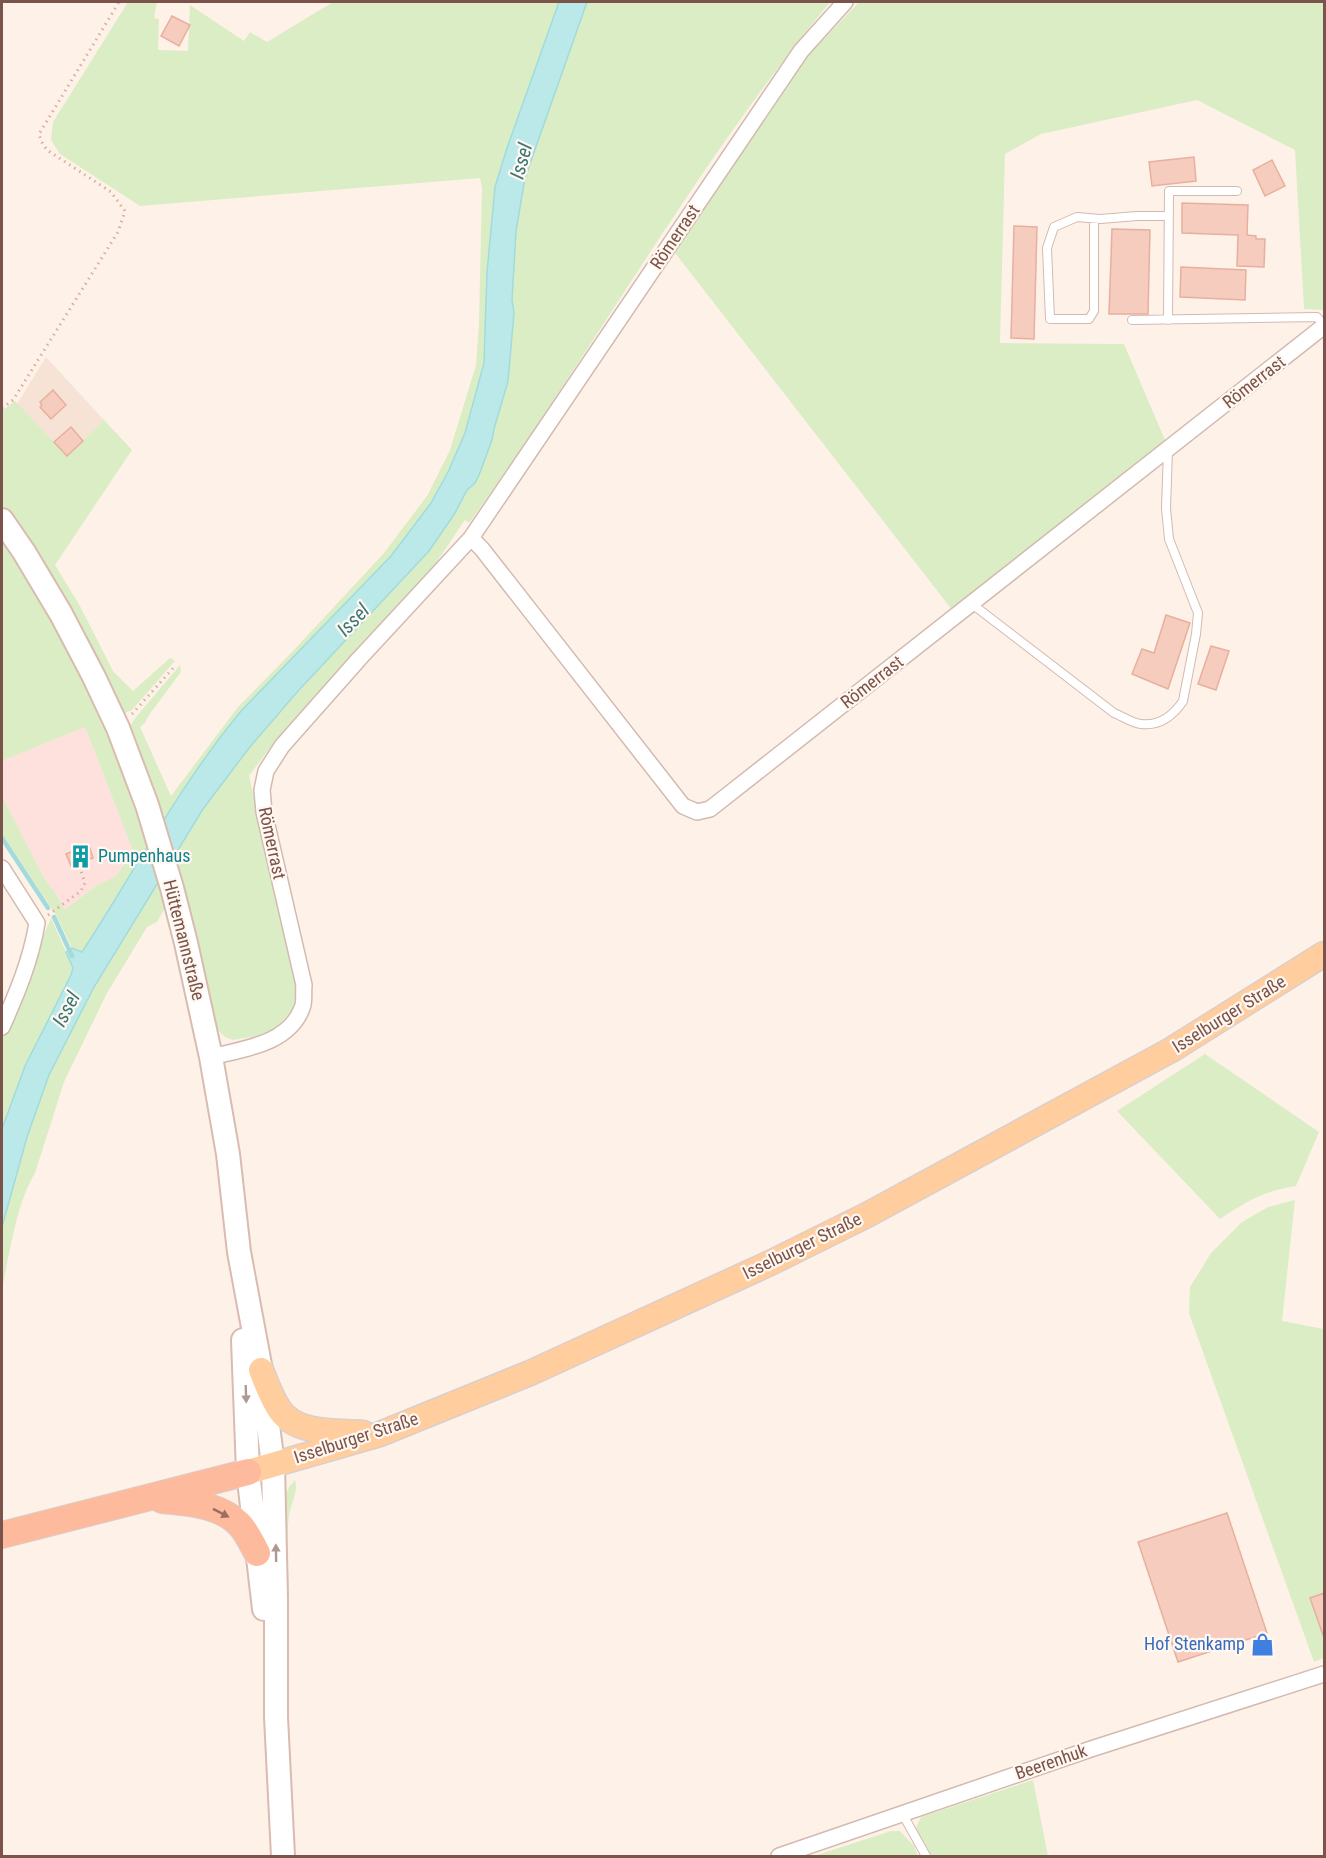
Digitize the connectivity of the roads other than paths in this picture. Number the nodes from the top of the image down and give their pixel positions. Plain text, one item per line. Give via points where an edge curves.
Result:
1 (845, 2) edge
2 (1237, 191) dead end
3 (1168, 216) junction
4 (1094, 219) junction
5 (1132, 320) dead end
6 (1168, 320) junction
7 (1324, 326) edge
8 (1168, 450) junction
9 (2, 520) edge
10 (471, 538) junction
11 (972, 604) junction
12 (2, 868) edge
13 (1324, 954) edge
14 (2, 1027) edge
15 (211, 1057) junction
16 (239, 1252) junction
17 (261, 1370) junction
18 (380, 1434) junction
19 (273, 1465) junction
20 (248, 1472) junction
21 (144, 1498) junction
22 (2, 1535) edge
23 (257, 1553) junction
24 (1324, 1674) edge
25 (276, 1717) junction
26 (902, 1813) junction
27 (283, 1857) edge
28 (779, 1857) edge
29 (926, 1857) edge

1 - 10 street, Römerrast via 801,51
2 - 3 lane via 1169,191
3 - 4 lane
3 - 6 lane
4 - 4 lane via 1077,217 1054,227 1047,248 1050,319 1089,319 1094,311
5 - 6 lane
6 - 7 lane via 1317,316
7 - 8 street, Römerrast
8 - 11 street, Römerrast
8 - 11 lane via 1169,539 1198,613 1183,701 1168,718 1140,724 1114,713
9 - 15 main road, Hüttemannstraße via 61,614 118,728 172,888
10 - 11 street, Römerrast via 682,806 697,812 710,809
10 - 15 street, Römerrast via 282,746 266,771 262,790 264,812 304,985 303,1007 289,1028 262,1045
12 - 14 street via 37,923 23,980
13 - 18 main road, Isselburger Straße via 1172,1050 867,1215 530,1372
15 - 16 main road, Hüttemannstraße via 228,1154
16 - 17 main road, Hüttemannstraße
16 -> 20 main road, Hüttemannstraße
17 - 18 main road via 280,1411 294,1423 320,1430
17 - 19 main road, Hüttemannstraße
18 - 19 main road, Isselburger Straße
19 - 20 main road, Isselburger Straße
25 -> 19 main road, Hüttemannstraße
20 - 21 highway
20 - 23 main road, Hüttemannstraße
21 - 22 highway
21 -> 23 highway via 206,1505 227,1515 240,1525
23 - 25 main road, Hüttemannstraße
24 - 26 street, Beerenhuk
25 - 27 main road
26 - 28 street, Beerenhuk
26 - 29 lane

